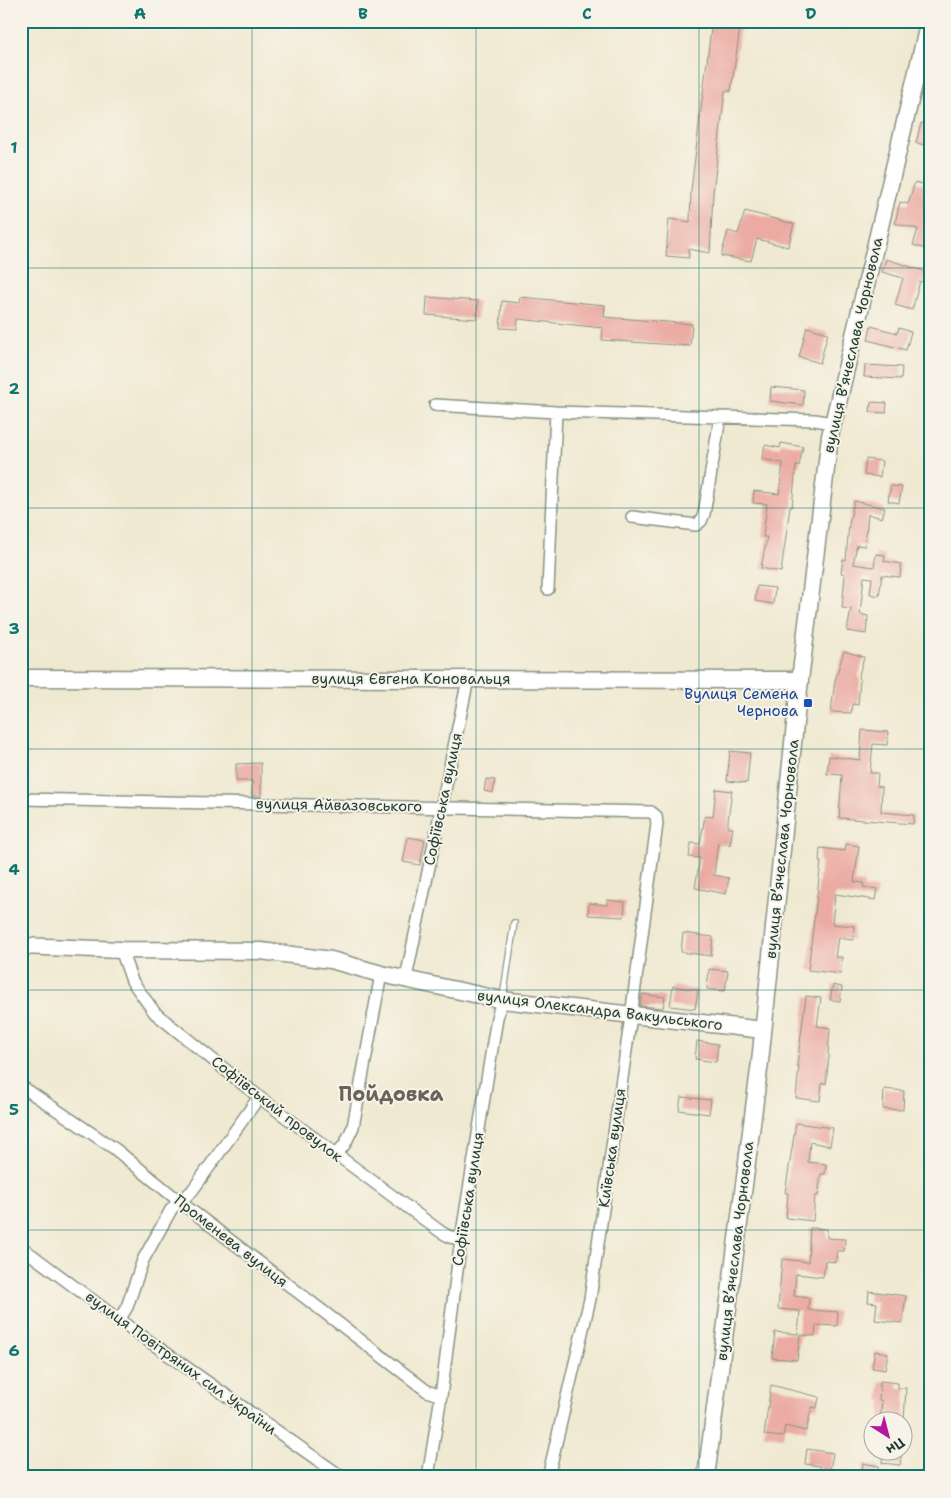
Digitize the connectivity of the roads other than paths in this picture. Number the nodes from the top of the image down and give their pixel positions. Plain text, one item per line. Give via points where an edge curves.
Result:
1 (929, 21) edge
2 (435, 405) dead end
3 (556, 412) junction
4 (720, 418) junction
5 (832, 423) junction
6 (632, 517) dead end
7 (548, 589) dead end
8 (21, 678) edge
9 (468, 679) junction
10 (800, 680) junction
11 (21, 799) edge
12 (442, 807) junction
13 (656, 816) joint
14 (514, 923) dead end
15 (21, 946) edge
16 (121, 950) junction
17 (381, 974) junction
18 (406, 978) junction
19 (502, 1000) junction
20 (631, 1016) junction
21 (763, 1030) junction
22 (21, 1086) edge
23 (260, 1097) junction
24 (336, 1155) junction
25 (179, 1201) junction
26 (461, 1240) junction
27 (21, 1247) edge
28 (119, 1320) junction
29 (441, 1396) junction
30 (342, 1477) edge
31 (428, 1477) edge
32 (548, 1477) edge
33 (706, 1477) edge

1 - 5 street, вулиця Вʼячеслава Чорновола
2 - 3 street
3 - 4 street
3 - 7 street
4 - 5 street
4 - 6 street via 701,521 696,525
5 - 10 street, вулиця Вʼячеслава Чорновола
8 - 9 street, вулиця Євгена Коновальця
9 - 10 street, вулиця Євгена Коновальця
9 - 12 street, Софіївська вулиця
10 - 21 street, вулиця Вʼячеслава Чорновола
11 - 12 street, вулиця Айвазовського
12 - 13 street, вулиця Айвазовського via 652,812
12 - 18 street, Софіївська вулиця
13 - 20 street, Київська вулиця
14 - 19 lane, Софіївська вулиця
15 - 16 street, вулиця Олександра Вакульського
16 - 17 street, вулиця Олександра Вакульського via 261,951 332,960
16 - 23 street, Софіївський провулок via 132,981 155,1014
17 - 18 street, вулиця Олександра Вакульського
17 - 24 street via 354,1128
18 - 19 street, вулиця Олександра Вакульського
19 - 20 street, вулиця Олександра Вакульського
19 - 26 street, Софіївська вулиця
20 - 21 street, вулиця Олександра Вакульського
20 - 32 street, Київська вулиця via 590,1299
21 - 33 street, вулиця Вʼячеслава Чорновола
22 - 25 street, Променева вулиця via 115,1149
23 - 24 street, Софіївський провулок
23 - 25 street via 192,1191
24 - 26 street, Софіївський провулок via 441,1232
25 - 28 street via 143,1260
25 - 29 street, Променева вулиця via 427,1391
26 - 29 street, Софіївська вулиця
27 - 28 street, вулиця Повітряних сил України
28 - 30 street, вулиця Повітряних сил України
29 - 31 street, Софіївська вулиця

